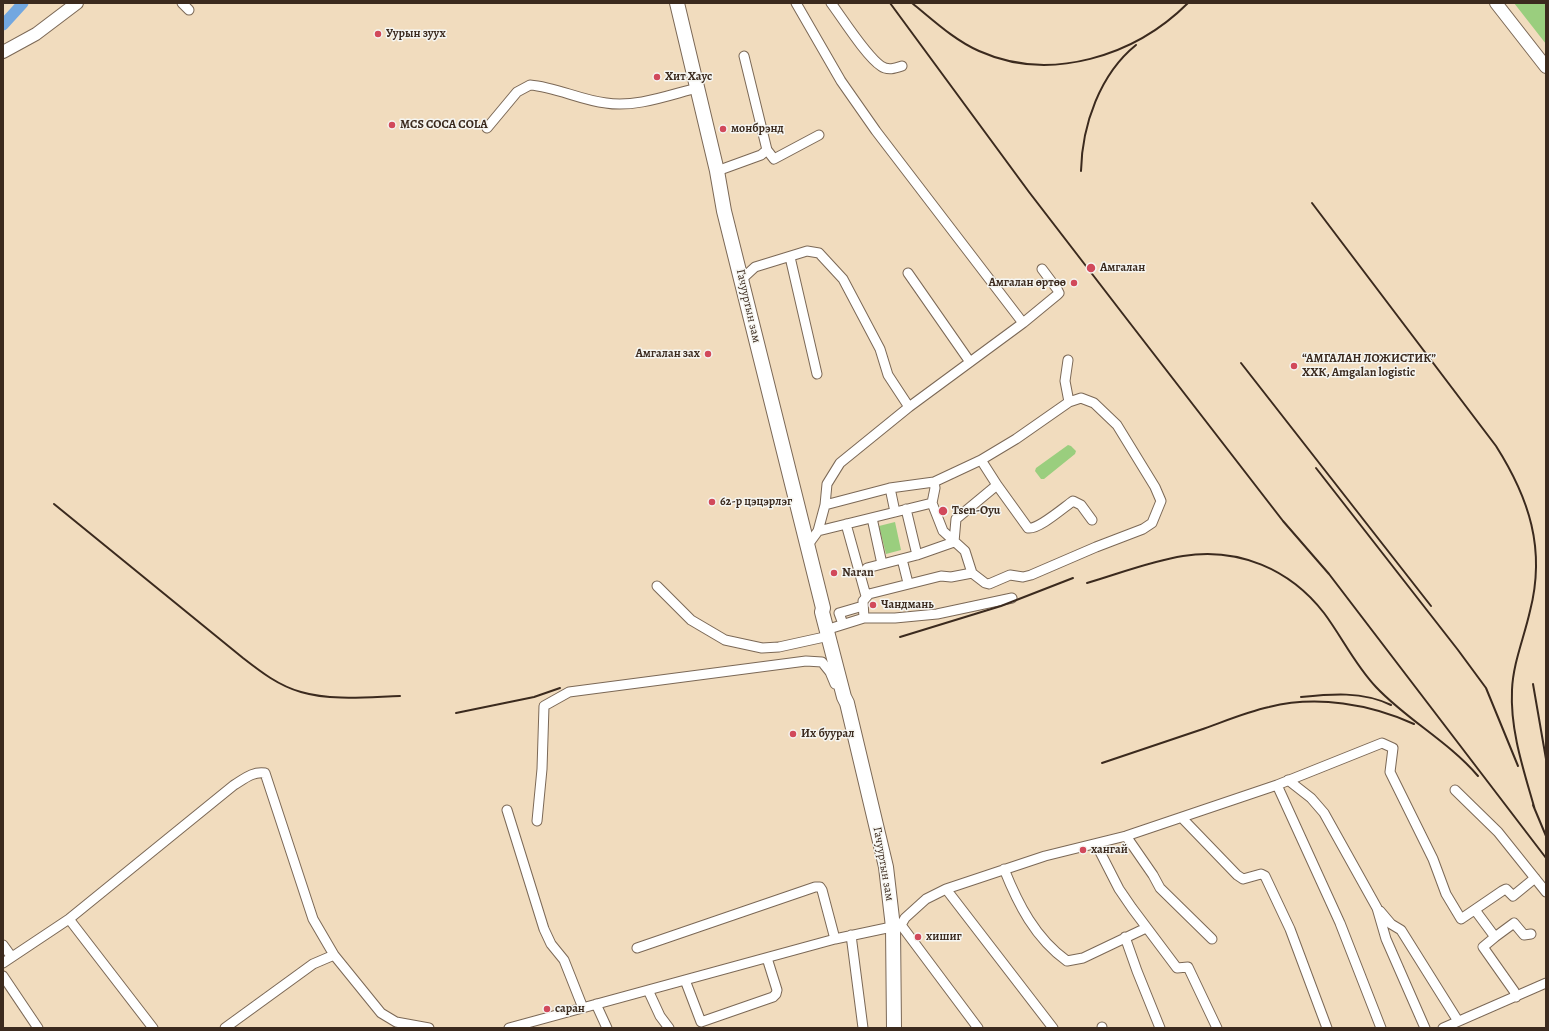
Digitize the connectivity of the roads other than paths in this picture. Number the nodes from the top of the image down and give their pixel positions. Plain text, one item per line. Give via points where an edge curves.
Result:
1 (77, 3) edge
2 (182, 3) edge
3 (677, 3) edge
4 (796, 3) edge
5 (831, 3) edge
6 (1496, 3) edge
7 (189, 10) dead end
8 (3, 52) edge
9 (744, 56) dead end
10 (902, 66) dead end
11 (1546, 67) edge
12 (697, 88) junction
13 (487, 128) dead end
14 (819, 135) dead end
15 (767, 150) junction
16 (717, 171) junction
17 (790, 257) junction
18 (1042, 269) dead end
19 (908, 273) dead end
20 (742, 279) junction
21 (1023, 323) junction
22 (1068, 360) dead end
23 (970, 362) junction
24 (817, 374) dead end
25 (1068, 402) junction
26 (909, 407) junction
27 (981, 460) junction
28 (934, 482) junction
29 (997, 485) junction
30 (890, 488) junction
31 (932, 503) junction
32 (824, 505) junction
33 (906, 509) junction
34 (895, 512) junction
35 (872, 518) junction
36 (1092, 520) dead end
37 (846, 524) junction
38 (818, 531) junction
39 (954, 542) junction
40 (807, 546) junction
41 (917, 555) junction
42 (902, 559) junction
43 (882, 564) junction
44 (866, 568) dead end
45 (972, 573) junction
46 (908, 583) junction
47 (658, 586) dead end
48 (866, 596) junction
49 (1012, 598) dead end
50 (863, 606) junction
51 (864, 618) junction
52 (835, 629) junction
53 (845, 703) junction
54 (1288, 780) junction
55 (1277, 785) junction
56 (1455, 790) dead end
57 (507, 810) dead end
58 (1182, 818) junction
59 (537, 821) dead end
60 (1126, 836) junction
61 (1096, 844) junction
62 (1004, 869) junction
63 (1535, 878) junction
64 (946, 889) junction
65 (1546, 892) edge
66 (1377, 908) junction
67 (1475, 910) junction
68 (69, 919) junction
69 (897, 926) junction
70 (1146, 928) junction
71 (1531, 934) dead end
72 (851, 935) junction
73 (1125, 937) junction
74 (1495, 937) junction
75 (835, 939) junction
76 (1212, 939) dead end
77 (3, 944) edge
78 (637, 948) dead end
79 (334, 955) junction
80 (12, 956) junction
81 (767, 958) junction
82 (3, 963) edge
83 (3, 976) edge
84 (685, 980) junction
85 (1546, 983) edge
86 (648, 990) junction
87 (1516, 997) junction
88 (596, 1004) junction
89 (583, 1008) junction
90 (542, 1019) junction
91 (1458, 1021) junction
92 (398, 1025) edge
93 (411, 1026) edge
94 (38, 1028) edge
95 (153, 1028) edge
96 (225, 1028) edge
97 (429, 1028) edge
98 (509, 1028) edge
99 (547, 1028) edge
100 (607, 1028) edge
101 (669, 1028) edge
102 (863, 1028) edge
103 (894, 1028) edge
104 (978, 1028) edge
105 (1053, 1028) edge
106 (1160, 1028) edge
107 (1217, 1028) edge
108 (1327, 1028) edge
109 (1381, 1028) edge
110 (1425, 1028) edge
111 (1443, 1028) edge

1 - 8 main road via 36,34
2 - 7 street
3 - 12 highway, Гачууртын зам
4 - 21 street via 841,81 876,131
5 - 10 street via 869,54 882,67 889,69
6 - 11 main road
9 - 15 street
12 - 13 street via 622,104 607,104 530,85 517,92
12 - 16 highway, Гачууртын зам
14 - 15 street via 774,159
15 - 16 street via 761,155
16 - 20 highway, Гачууртын зам via 724,211
17 - 20 street via 755,267
17 - 24 street
17 - 26 street via 807,251 819,253 844,279 880,349 888,375
18 - 21 street via 1059,293
19 - 23 street
20 - 40 highway, Гачууртын зам
21 - 23 street
22 - 25 street via 1065,381
23 - 26 street
25 - 27 street
25 - 45 street via 1081,398 1088,400 1117,425 1160,496 1160,506 1152,523 1031,575 1010,575 985,584
26 - 32 street via 840,463 827,484
27 - 28 street
27 - 29 street
28 - 30 street
28 - 31 street
29 - 36 street via 1028,528 1039,525 1073,501 1081,505
29 - 39 street via 956,519
30 - 32 street
30 - 34 street
31 - 33 street
31 - 39 street via 943,531
32 - 38 street
33 - 34 street
33 - 41 street
34 - 35 street
35 - 37 street
35 - 43 street
37 - 38 street
37 - 48 street
38 - 40 street
39 - 41 street
39 - 45 street via 965,551
40 - 52 highway, Гачууртын зам via 822,612
41 - 42 street
42 - 43 street
42 - 46 street
43 - 44 street
45 - 46 street
46 - 48 street
47 - 52 street via 691,620 725,640 762,648 779,647
48 - 50 street
49 - 51 street via 938,614
50 - 51 street
50 - 52 street via 839,613
51 - 52 street
52 - 53 highway, Гачууртын зам
53 - 59 street via 830,672 822,662 569,692 544,706
53 - 69 highway, Гачууртын зам via 886,867
54 - 55 street
54 - 66 street via 1311,798 1324,813
54 - 67 street via 1382,744 1393,748 1390,772 1433,859 1446,894 1461,919
55 - 58 street
55 - 109 street via 1340,923
56 - 63 street via 1498,832
57 - 89 street via 544,929 551,944 564,960
58 - 60 street
58 - 108 street via 1237,876 1243,879 1261,874 1265,876 1290,929
60 - 61 street
60 - 76 street via 1164,892
61 - 62 street
61 - 70 street via 1119,888
62 - 64 street
62 - 73 street via 1031,925 1054,951 1067,961 1083,958
63 - 65 street
63 - 67 street via 1513,896 1506,889
64 - 69 street via 926,899
64 - 105 street
66 - 91 street via 1391,924 1401,930
66 - 110 street via 1386,938
67 - 74 street
68 - 79 street via 234,785 260,772 265,773 313,919
68 - 80 street
68 - 95 street
69 - 72 street
69 - 103 highway, Гачууртын зам
69 - 104 street
70 - 73 street
70 - 107 street via 1177,968 1188,967
71 - 74 street via 1524,935 1514,923
72 - 75 street
72 - 102 street
73 - 106 street
74 - 87 street via 1483,947
75 - 78 street via 822,890 815,887
75 - 81 street
77 - 80 street
79 - 92 street via 368,999 381,1013
79 - 96 street via 313,964
80 - 82 street
81 - 84 street
81 - 84 street via 777,990 773,997 701,1022
83 - 94 street
84 - 86 street
85 - 87 street
86 - 88 street
86 - 101 street via 660,1016
87 - 91 street
88 - 89 street
88 - 100 street
89 - 90 street
90 - 98 street
90 - 99 street
91 - 111 street
92 - 93 street
93 - 97 street

